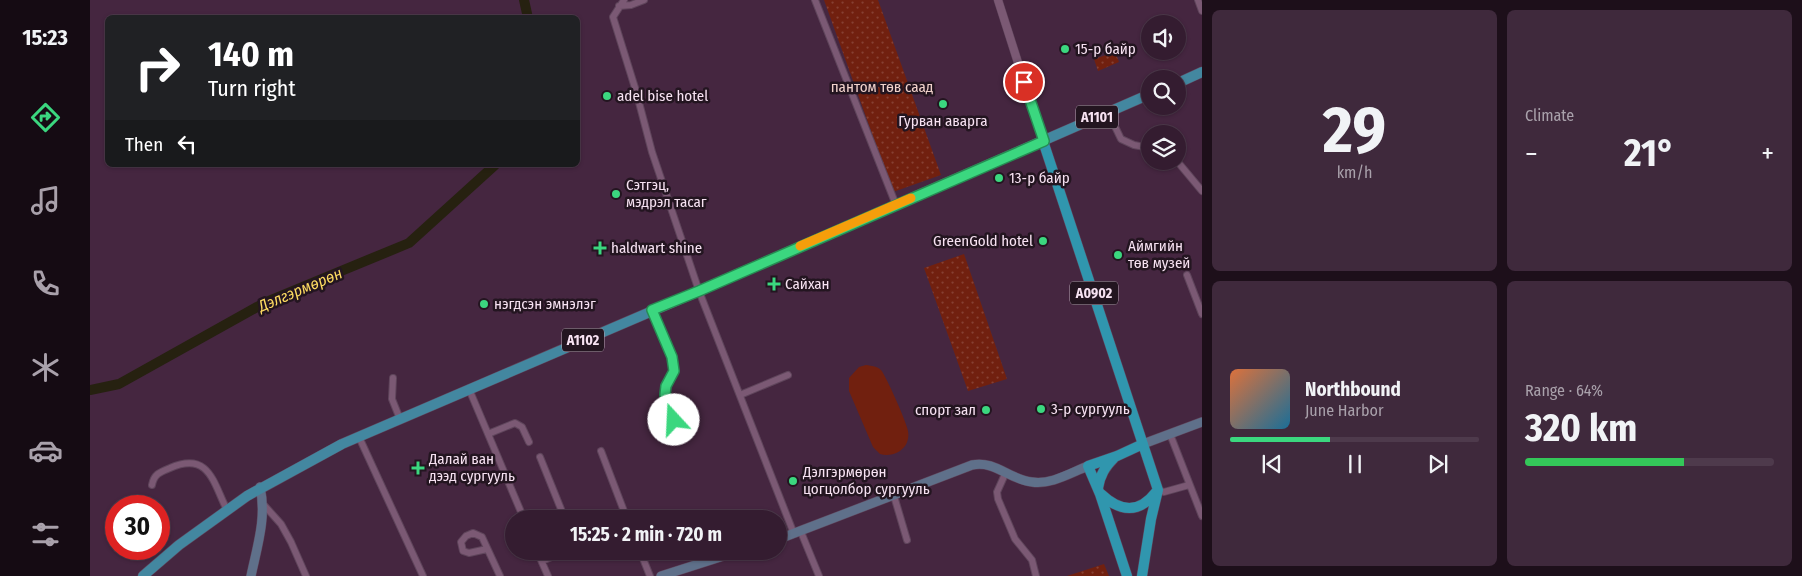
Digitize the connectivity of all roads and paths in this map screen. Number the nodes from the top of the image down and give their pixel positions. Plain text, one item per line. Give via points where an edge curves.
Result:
1 (624, 0) edge
2 (644, 0) edge
3 (816, 0) edge
4 (998, 0) edge
5 (1198, 0) edge
6 (619, 6) junction
7 (1202, 11) edge
8 (1202, 72) edge
9 (1186, 79) edge
10 (1141, 98) edge
11 (1108, 112) junction
12 (1044, 141) junction
13 (1141, 146) edge
14 (1184, 170) edge
15 (1202, 191) edge
16 (896, 205) junction
17 (1187, 275) dead end
18 (699, 291) junction
19 (652, 310) junction
20 (1202, 314) edge
21 (788, 375) dead end
22 (393, 378) dead end
23 (468, 389) junction
24 (740, 395) junction
25 (400, 419) junction
26 (674, 420) dead end
27 (1202, 422) edge
28 (488, 434) junction
29 (1170, 434) junction
30 (359, 437) junction
31 (528, 442) dead end
32 (1143, 444) junction
33 (601, 451) dead end
34 (1117, 456) junction
35 (540, 457) dead end
36 (1088, 466) junction
37 (1006, 472) junction
38 (152, 485) dead end
39 (1189, 485) junction
40 (260, 487) junction
41 (1158, 490) junction
42 (1099, 491) junction
43 (894, 496) junction
44 (263, 504) junction
45 (227, 510) junction
46 (520, 510) edge
47 (561, 510) edge
48 (624, 510) edge
49 (1202, 516) edge
50 (797, 533) junction
51 (787, 536) edge
52 (907, 540) dead end
53 (487, 549) dead end
54 (644, 560) edge
55 (711, 560) edge
56 (542, 561) edge
57 (143, 576) edge
58 (251, 576) edge
59 (306, 576) edge
60 (423, 576) edge
61 (500, 576) edge
62 (548, 576) edge
63 (650, 576) edge
64 (661, 576) edge
65 (819, 576) edge
66 (1036, 576) edge
67 (1127, 576) edge
68 (1142, 576) edge

1 - 6 street
2 - 6 street
3 - 16 street
4 - 12 street
5 - 7 street
6 - 18 street via 613,17 652,152
8 - 9 main road
10 - 11 main road, A1101
11 - 12 main road, A1101
11 - 13 street via 1121,139
12 - 16 main road, A1102
12 - 32 highway, A0902
14 - 15 street
16 - 18 main road, A1102
17 - 20 street
18 - 19 main road, A1102
18 - 24 street
19 - 23 main road, A1102
19 - 26 street via 672,357 674,371 665,395
21 - 24 street
22 - 25 street via 392,399
23 - 25 main road, A1102
23 - 28 street
24 - 50 street
25 - 30 main road, A1102
27 - 29 main road
28 - 31 street via 515,423 522,427
28 - 46 street
29 - 32 main road
29 - 39 street
30 - 40 main road, A1102
30 - 60 street
32 - 34 highway
32 - 41 highway, A0902
33 - 48 street
34 - 36 highway
34 - 42 highway via 1102,472
35 - 47 street
36 - 37 main road via 1045,483 1026,481
36 - 42 highway
37 - 43 main road via 980,464
37 - 66 street via 997,492 998,499 1015,539 1032,560
38 - 45 street via 157,473 180,464 196,463 208,471
39 - 41 street via 1164,492
39 - 49 street
40 - 44 main road
40 - 45 main road, A1102
41 - 42 highway via 1146,502 1128,509 1110,503
41 - 68 highway
42 - 67 highway
43 - 50 main road
43 - 52 street
44 - 58 main road
44 - 59 street via 281,524
45 - 57 main road, A1102
50 - 51 main road
50 - 65 street
53 - 61 street
54 - 63 street
55 - 64 main road
56 - 62 street

